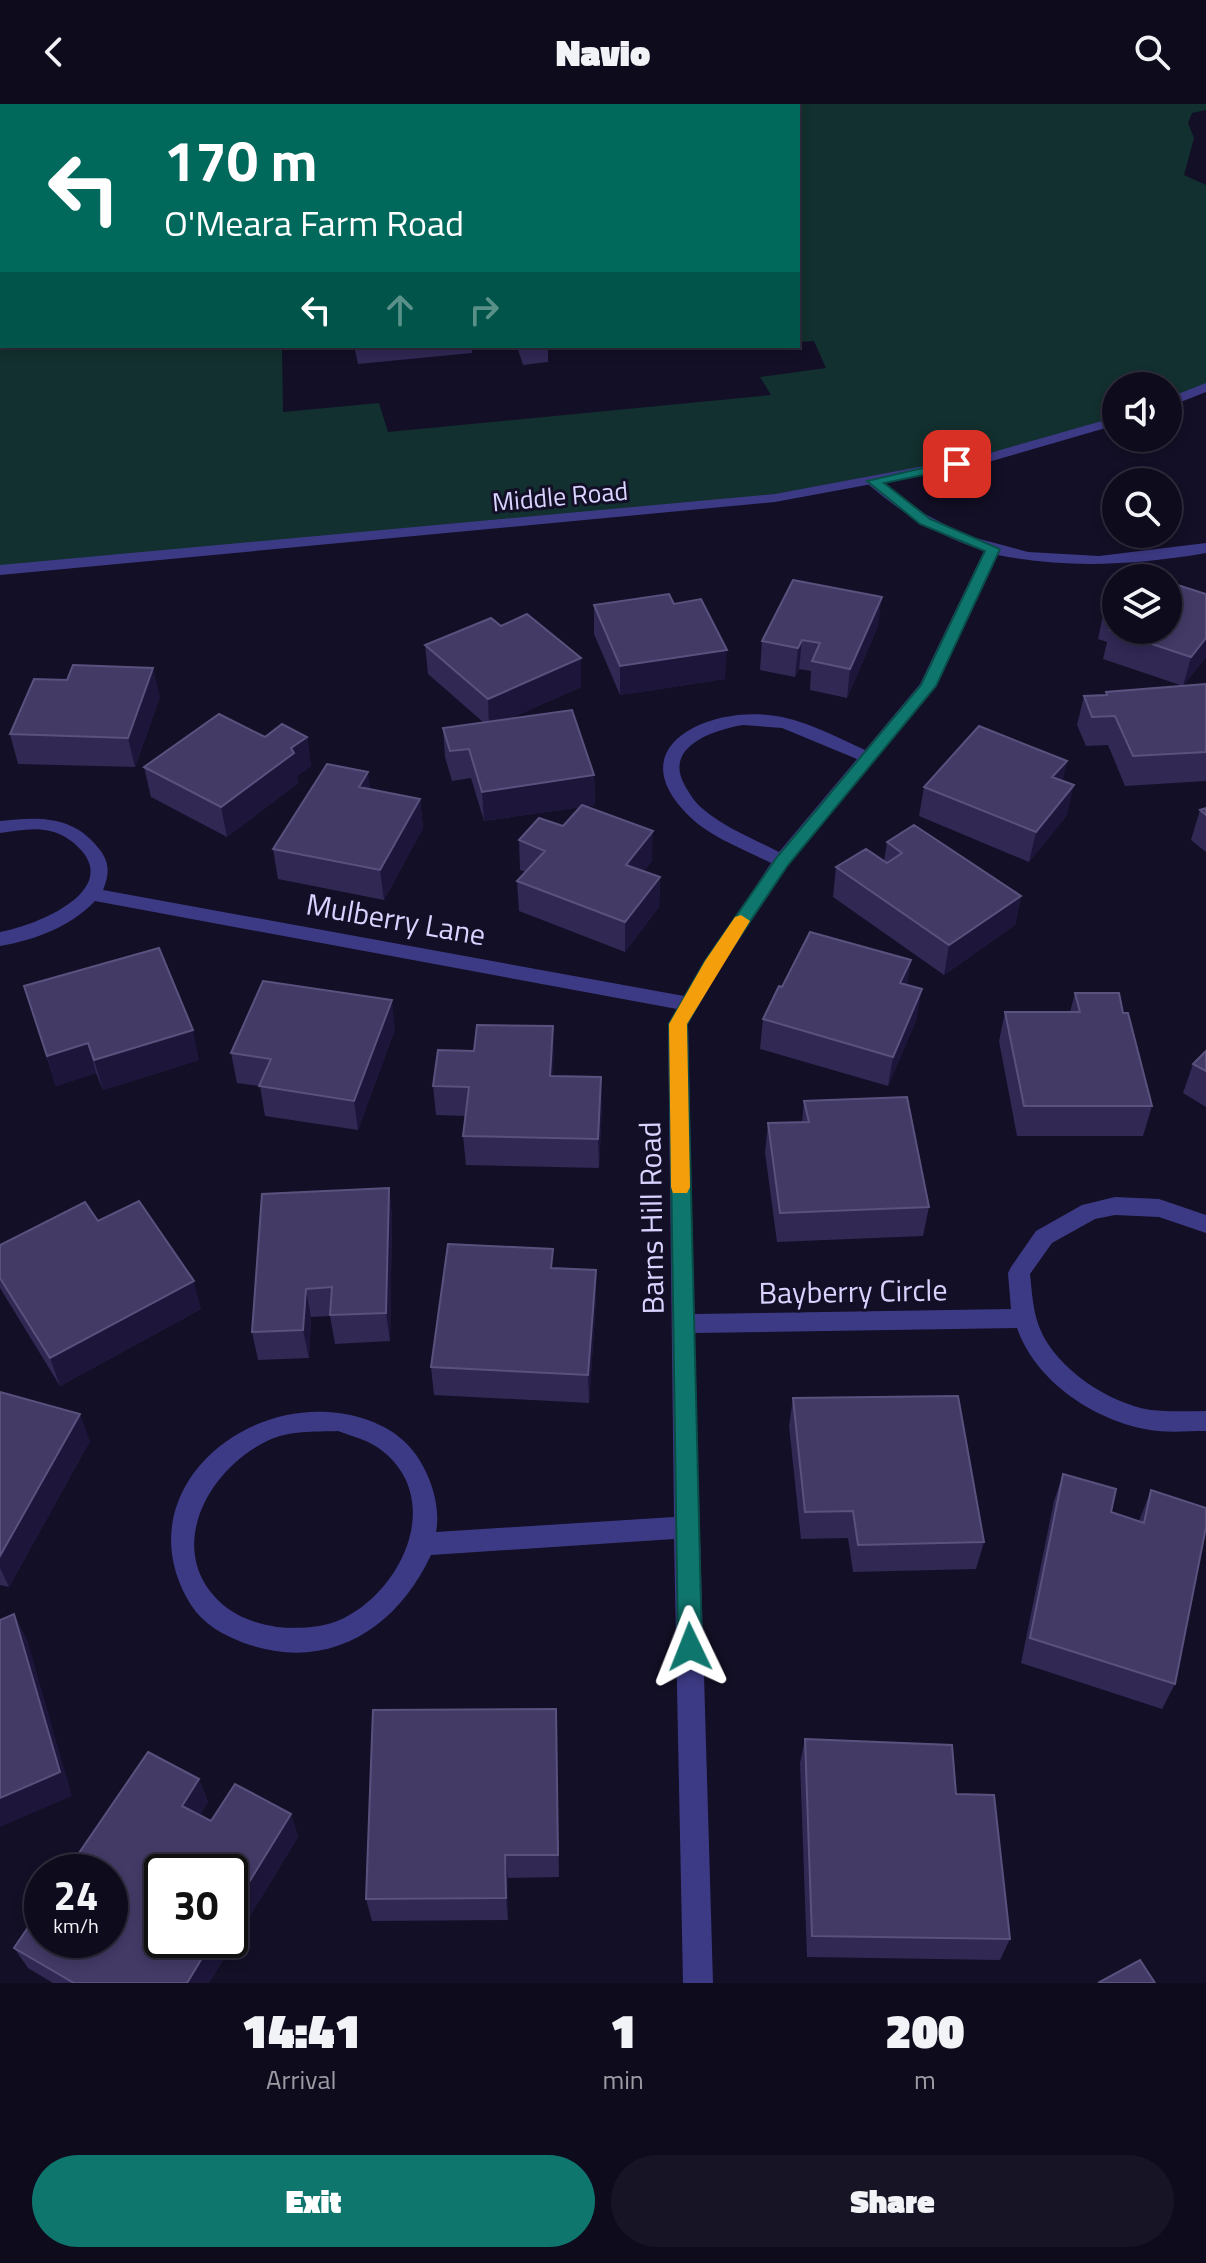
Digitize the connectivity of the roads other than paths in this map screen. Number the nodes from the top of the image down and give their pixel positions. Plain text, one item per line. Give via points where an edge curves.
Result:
1 (1206, 387) edge
2 (1182, 397) edge
3 (1102, 425) edge
4 (873, 481) junction
5 (1206, 548) edge
6 (993, 549) junction
7 (0, 570) edge
8 (869, 758) junction
9 (0, 827) edge
10 (782, 861) junction
11 (92, 894) junction
12 (0, 939) edge
13 (689, 1004) junction
14 (1206, 1224) edge
15 (1024, 1318) junction
16 (682, 1324) junction
17 (1206, 1421) edge
18 (686, 1527) junction
19 (425, 1544) junction
20 (698, 1983) edge

1 - 2 street
3 - 4 street, Middle Road via 985,459
4 - 6 street via 925,522
4 - 7 street, Middle Road via 679,509
5 - 6 street via 1088,563
6 - 8 street, Barns Hill Road via 928,686
8 - 10 street, Barns Hill Road
8 - 10 street via 807,731 761,719 719,724 674,748 674,785 694,812
9 - 11 street via 38,824 74,833 97,857
10 - 13 street, Barns Hill Road
11 - 12 street via 52,926
11 - 13 street, Mulberry Lane
13 - 16 street, Barns Hill Road via 678,1024
14 - 15 street via 1159,1208 1090,1211 1044,1237 1019,1273
15 - 16 street, Bayberry Circle
15 - 17 street via 1040,1350 1071,1384 1101,1403 1148,1420
16 - 18 street, Barns Hill Road
18 - 19 street
18 - 20 street, Barns Hill Road
19 - 19 street via 424,1492 407,1459 380,1436 338,1421 286,1423 243,1440 213,1464 185,1514 180,1552 186,1574 207,1607 240,1631 282,1641 323,1638 365,1620 399,1592

